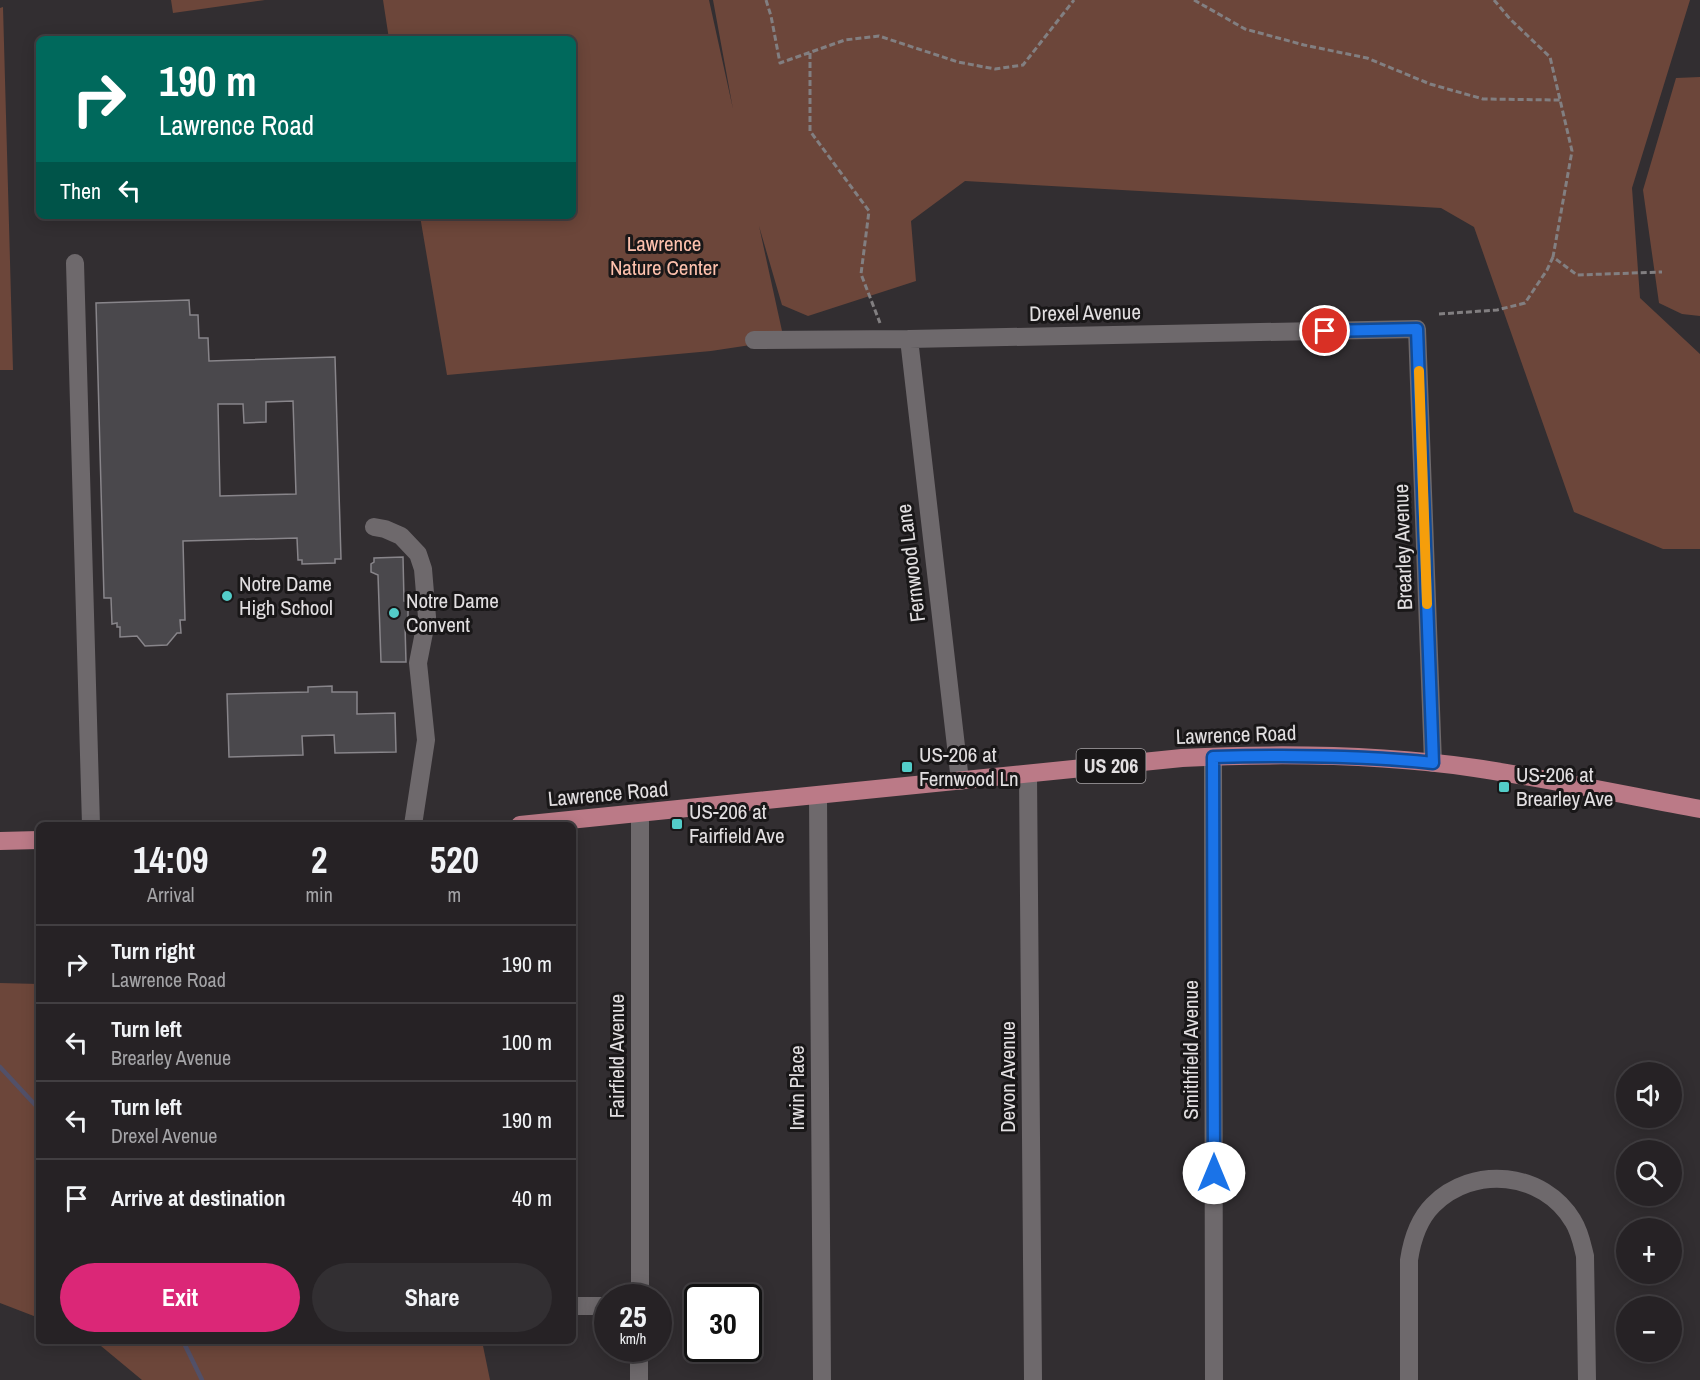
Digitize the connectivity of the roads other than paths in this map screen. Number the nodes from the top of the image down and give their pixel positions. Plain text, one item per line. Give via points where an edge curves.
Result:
1 (75, 263) dead end
2 (1417, 329) joint
3 (909, 339) junction
4 (754, 340) dead end
5 (374, 527) dead end
6 (1213, 757) junction
7 (1433, 763) junction
8 (1028, 774) junction
9 (960, 781) junction
10 (818, 796) junction
11 (1700, 809) edge
12 (640, 814) junction
13 (91, 822) edge
14 (413, 822) edge
15 (553, 822) edge
16 (36, 840) edge
17 (0, 841) edge
18 (639, 1284) edge
19 (576, 1306) edge
20 (594, 1306) edge
21 (639, 1362) edge
22 (639, 1380) edge
23 (822, 1380) edge
24 (1033, 1380) edge
25 (1214, 1380) edge
26 (1409, 1380) edge
27 (1587, 1380) edge

1 - 13 street
2 - 3 street, Drexel Avenue
2 - 7 street, Brearley Avenue
3 - 4 street, Drexel Avenue
3 - 9 street, Fernwood Lane
5 - 14 street via 401,536 418,554 423,569 427,617 418,663 426,740
6 - 7 main road, Lawrence Road / US 206 via 1357,757
6 - 8 main road, Lawrence Road / US 206
6 - 25 street, Smithfield Avenue
7 - 11 main road, Lawrence Road / US 206
8 - 9 main road, Lawrence Road / US 206
8 - 24 street, Devon Avenue
9 - 10 main road, Lawrence Road / US 206
10 - 12 main road, Lawrence Road / US 206
10 - 23 street, Irwin Place
12 - 15 main road, Lawrence Road / US 206
12 - 18 street, Fairfield Avenue
16 - 17 main road
19 - 20 street
21 - 22 street
26 - 27 street via 1408,1260 1420,1223 1447,1194 1481,1179 1499,1178 1517,1180 1550,1195 1573,1221 1581,1238 1585,1256

